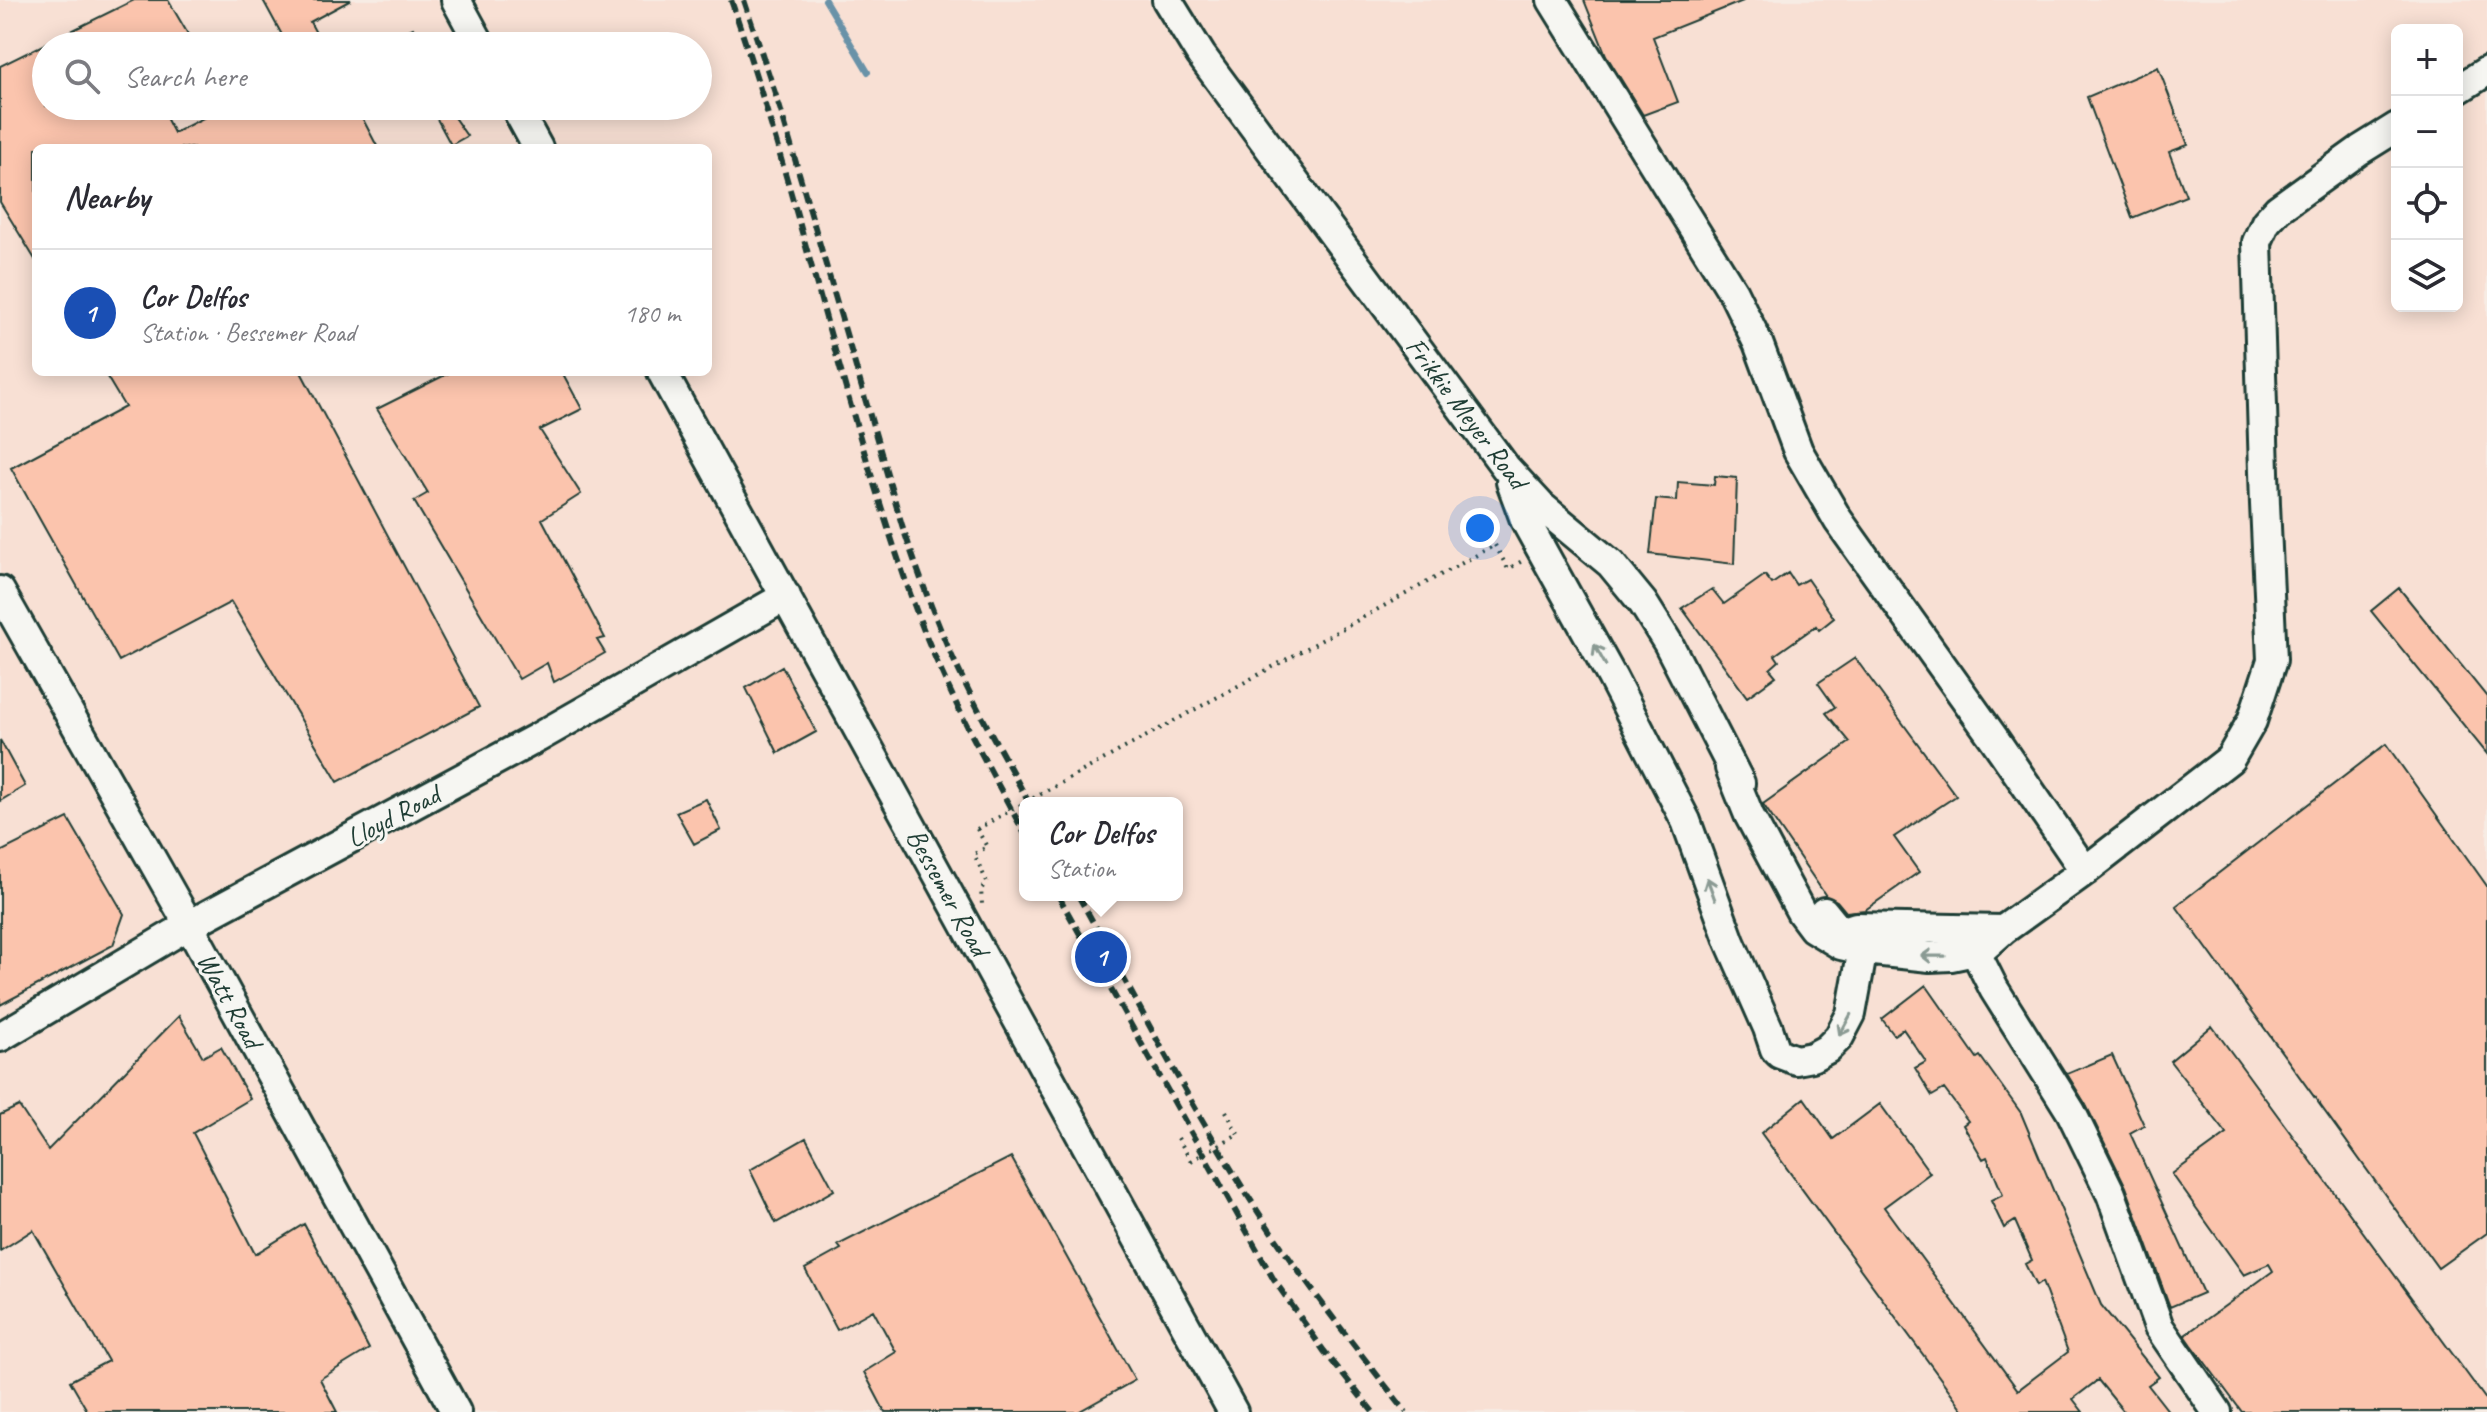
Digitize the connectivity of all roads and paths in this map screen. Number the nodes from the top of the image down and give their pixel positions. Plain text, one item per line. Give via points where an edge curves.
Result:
1 (456, 0) edge
2 (1148, 0) edge
3 (1167, 0) edge
4 (1552, 0) edge
5 (473, 32) edge
6 (1201, 55) junction
7 (2487, 71) edge
8 (2463, 86) edge
9 (523, 120) edge
10 (2391, 131) edge
11 (536, 144) edge
12 (664, 376) edge
13 (1506, 468) junction
14 (1508, 569) dead end
15 (0, 591) edge
16 (786, 596) junction
17 (1035, 797) edge
18 (1019, 806) edge
19 (2085, 871) junction
20 (987, 882) dead end
21 (189, 925) junction
22 (1865, 939) junction
23 (1974, 940) junction
24 (0, 1037) edge
25 (1226, 1111) dead end
26 (1178, 1138) dead end
27 (456, 1412) edge
28 (1233, 1412) edge
29 (2217, 1412) edge

1 - 5 street
2 - 6 street, Frikkie Meyer Road
3 - 6 street, Frikkie Meyer Road
4 - 19 street via 1733,292 1798,451 1838,520
6 - 13 street, Frikkie Meyer Road
7 - 8 street
9 - 11 street
10 - 19 street via 2278,209 2257,242 2272,660 2252,721 2230,759
12 - 16 street, Bessemer Road
13 - 22 street, Frikkie Meyer Road via 1533,500 1603,557 1643,603 1730,768 1797,874 1831,923
22 -> 13 street via 1851,1014 1835,1042 1812,1057 1796,1060 1780,1054 1730,942 1686,821 1525,520
14 - 17 path, bridge via 1495,545
15 - 21 street, Watt Road
16 - 21 street, Lloyd Road via 537,738
16 - 28 street, Bessemer Road
18 - 20 path, bridge via 977,829 987,847 974,854
19 - 23 street via 2003,930
21 - 24 street, Lloyd Road
21 - 27 street, Watt Road
22 - 23 street
23 - 29 street via 1994,989 2071,1112 2098,1166 2159,1327
25 - 26 path, bridge via 1238,1134 1191,1161

